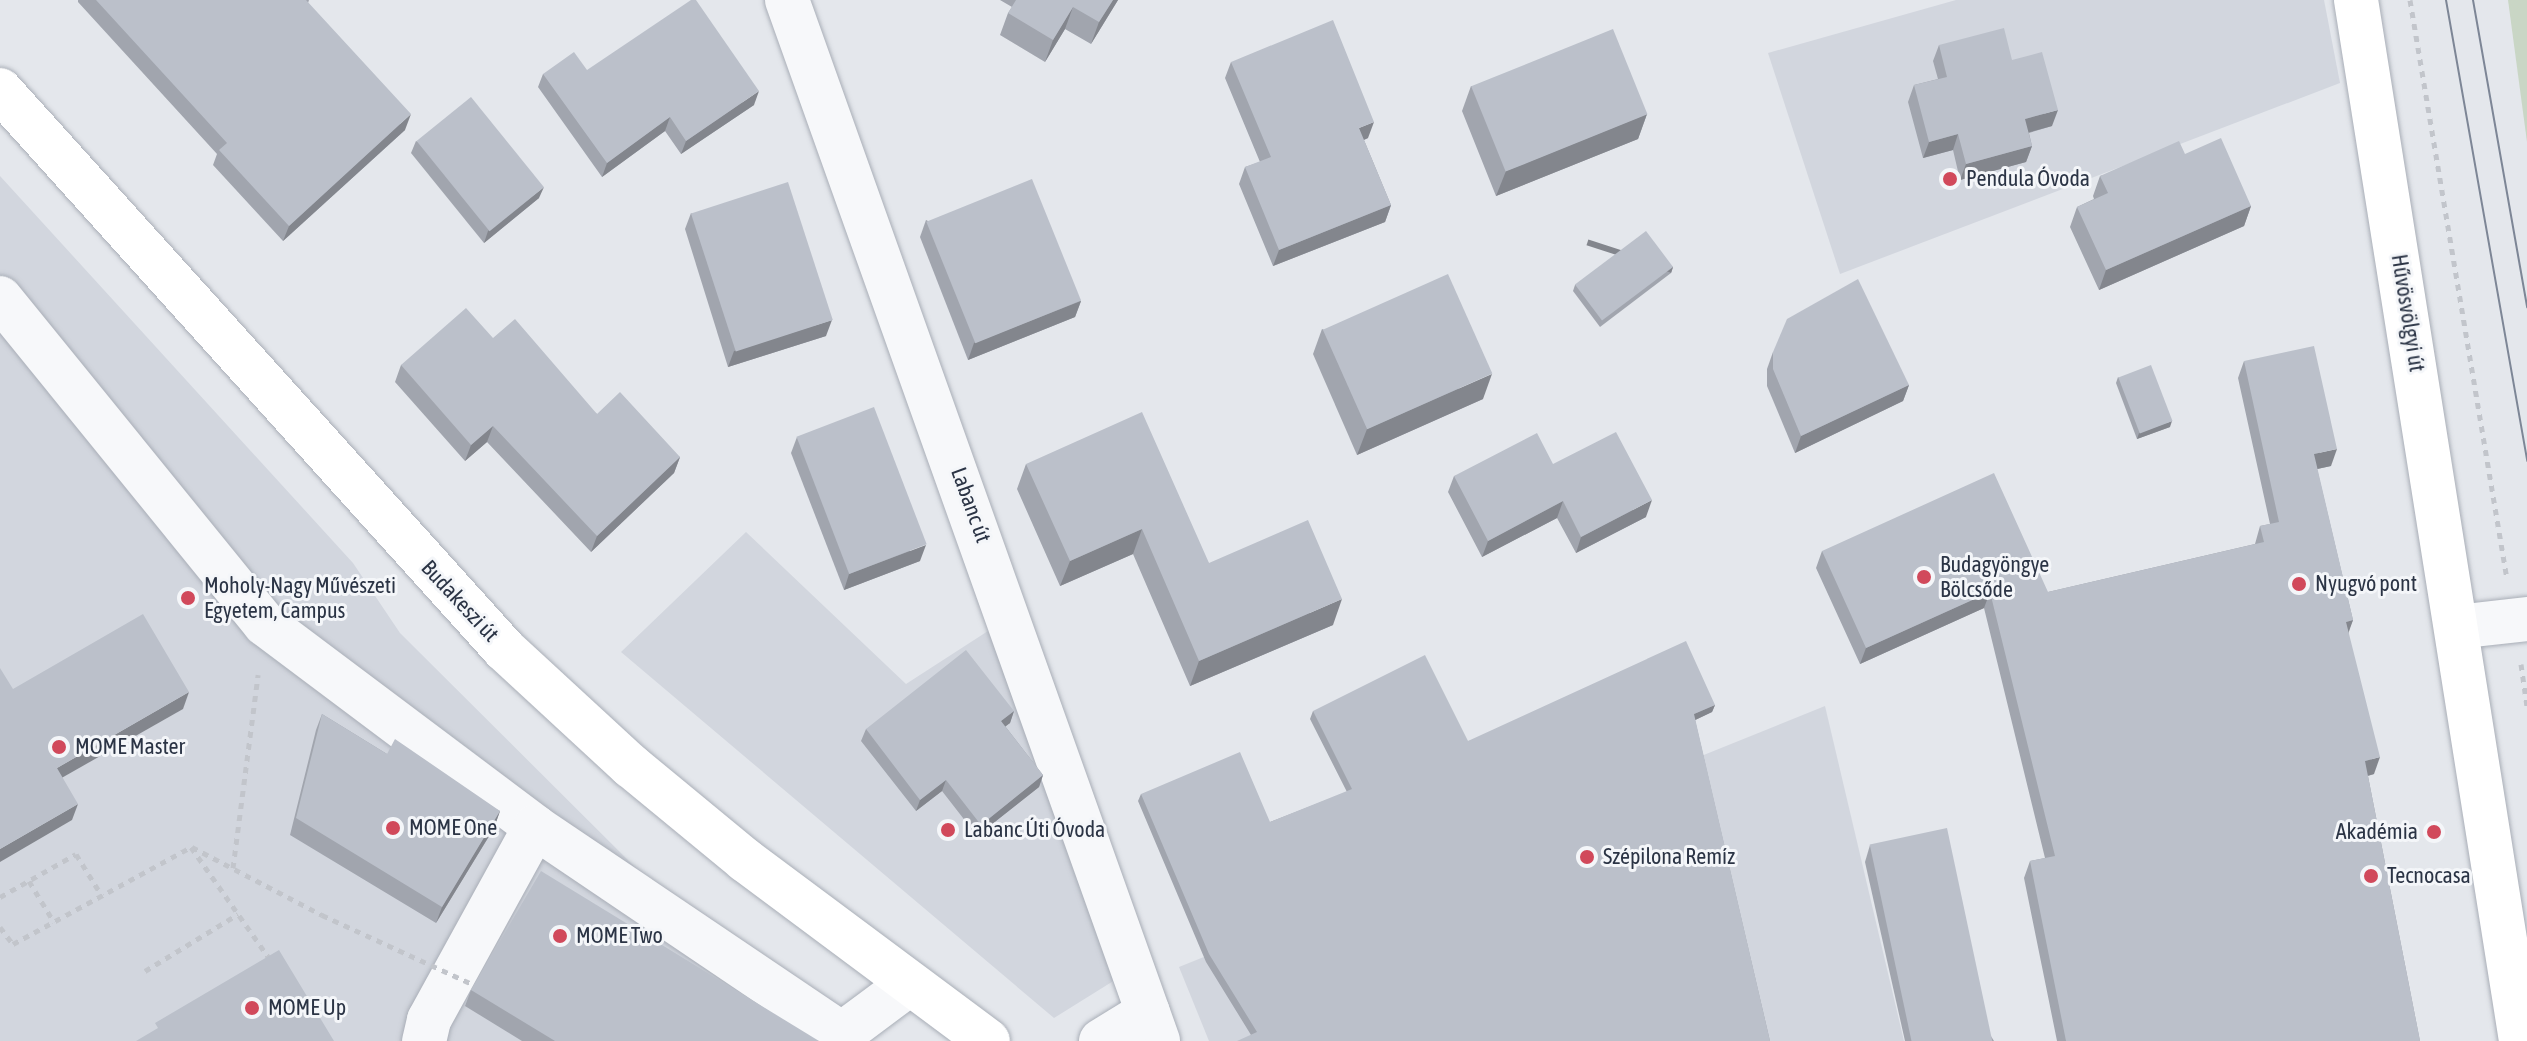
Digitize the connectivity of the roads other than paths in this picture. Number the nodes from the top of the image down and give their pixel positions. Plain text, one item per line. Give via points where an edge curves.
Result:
1 (787, 0) edge
2 (2356, 0) edge
3 (0, 90) edge
4 (0, 298) edge
5 (2520, 620) edge
6 (2456, 627) junction
7 (535, 827) junction
8 (909, 984) junction
9 (1153, 1027) edge
10 (424, 1041) edge
11 (988, 1041) edge
12 (1101, 1041) edge
13 (2521, 1041) edge

1 - 9 street, Labanc út
2 - 6 main road, Hűvösvölgyi út
3 - 8 main road, Budakeszi út via 504,649 631,766
4 - 7 street via 265,624
5 - 6 street
6 - 13 main road, Hűvösvölgyi út
7 - 8 street via 842,1034
7 - 10 street via 429,1020
8 - 11 main road, Budakeszi út
9 - 12 street, Labanc út

